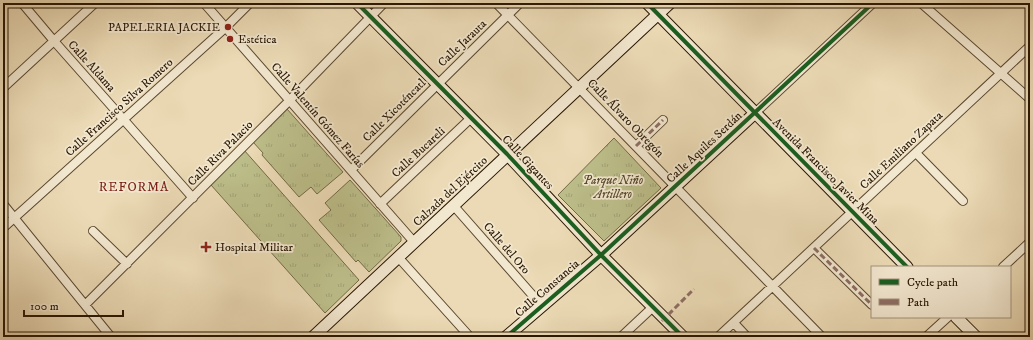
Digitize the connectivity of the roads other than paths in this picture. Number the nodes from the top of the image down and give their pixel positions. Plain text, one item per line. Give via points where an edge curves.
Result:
1 (22, 3) edge
2 (95, 3) edge
3 (204, 3) edge
4 (250, 3) edge
5 (357, 3) edge
6 (384, 3) edge
7 (496, 3) edge
8 (520, 3) edge
9 (647, 3) edge
10 (670, 3) edge
11 (873, 3) edge
12 (921, 3) edge
13 (658, 14) junction
14 (508, 15) junction
15 (371, 16) junction
16 (225, 28) junction
17 (54, 41) junction
18 (1030, 46) edge
19 (1001, 73) junction
20 (438, 84) junction
21 (3, 88) edge
22 (578, 88) junction
23 (1030, 99) edge
24 (289, 100) junction
25 (755, 113) junction
26 (472, 118) junction
27 (124, 119) junction
28 (663, 120) dead end
29 (636, 146) junction
30 (916, 153) junction
31 (507, 154) junction
32 (351, 170) junction
33 (676, 187) junction
34 (193, 198) junction
35 (963, 200) dead end
36 (3, 204) edge
37 (380, 204) junction
38 (453, 205) junction
39 (852, 212) junction
40 (14, 217) junction
41 (3, 228) edge
42 (93, 231) dead end
43 (414, 242) junction
44 (1030, 242) edge
45 (814, 248) junction
46 (601, 255) junction
47 (398, 257) junction
48 (127, 264) junction
49 (905, 266) edge
50 (1004, 266) edge
51 (773, 286) junction
52 (871, 304) edge
53 (86, 305) junction
54 (542, 306) junction
55 (653, 307) junction
56 (947, 318) edge
57 (957, 318) edge
58 (734, 323) junction
59 (111, 337) edge
60 (313, 337) edge
61 (470, 337) edge
62 (506, 337) edge
63 (621, 337) edge
64 (683, 337) edge
65 (718, 337) edge
66 (747, 337) edge
67 (822, 337) edge
68 (926, 337) edge
69 (976, 337) edge

1 - 17 street, Calle Aldama
2 - 17 street
3 - 16 street, Calle Valentín Gómez Farías
4 - 16 street, Calle Francisco Silva Romero
5 - 15 main road, Calle Gigantes
6 - 15 street, Calle Riva Palacio
7 - 14 street, Calle Álvaro Obregón
8 - 14 street, Calle Jarauta
9 - 13 main road, Avenida Francisco Javier Mina
10 - 13 main road, Calzada del Ejército
11 - 25 street, Calle Aquiles Serdán
12 - 19 street
13 - 22 main road, Calzada del Ejército
13 - 25 main road, Avenida Francisco Javier Mina
14 - 20 street, Calle Jarauta
14 - 22 street, Calle Álvaro Obregón
15 - 20 main road, Calle Gigantes
15 - 24 street, Calle Riva Palacio
16 - 24 street, Calle Valentín Gómez Farías
16 - 27 street, Calle Francisco Silva Romero
17 - 21 street
17 - 27 street, Calle Aldama
18 - 19 street, Calle Emiliano Zapata
19 - 23 street
19 - 30 street, Calle Emiliano Zapata
20 - 26 main road, Calle Gigantes
20 - 32 street, Calle Xicoténcatl
22 - 29 street, Calle Álvaro Obregón
22 - 31 main road, Calzada del Ejército
24 - 32 street, Calle Valentín Gómez Farías
24 - 34 street, Calle Riva Palacio
25 - 33 main road, Calle Aquiles Serdán
25 - 39 main road, Avenida Francisco Javier Mina
26 - 31 main road, Calle Gigantes
26 - 37 street, Calle Bucareli
27 - 34 street, Calle Aldama
27 - 40 street, Calle Francisco Silva Romero
28 - 29 street
29 - 33 street, Calle Álvaro Obregón
30 - 35 street
30 - 39 street, Calle Emiliano Zapata
31 - 38 main road, Calzada del Ejército
31 - 46 main road, Calle Gigantes
32 - 37 street, Calle Valentín Gómez Farías
33 - 46 main road, Calle Aquiles Serdán
33 - 51 street, Calle Álvaro Obregón
34 - 48 street, Calle Riva Palacio
36 - 40 street
37 - 43 street, Calle Valentín Gómez Farías
38 - 43 main road, Calzada del Ejército
38 - 54 street, Calle del Oro
39 - 45 street, Calle Emiliano Zapata
39 - 49 main road, Avenida Francisco Javier Mina
40 - 41 street, Calle Francisco Silva Romero
40 - 53 street
42 - 48 street
43 - 47 main road, Calzada del Ejército
44 - 50 street
45 - 51 street, Calle Emiliano Zapata
45 - 52 street
46 - 54 main road, Calle Constancia
46 - 55 main road, Calle Gigantes
47 - 60 main road, Calzada del Ejército
47 - 61 street
48 - 53 street, Calle Riva Palacio
51 - 58 street, Calle Emiliano Zapata
51 - 67 street, Calle Álvaro Obregón
53 - 59 street
54 - 62 main road, Calle Constancia
55 - 63 street
55 - 64 main road, Calle Gigantes
56 - 68 street
57 - 69 main road
58 - 65 street, Calle Emiliano Zapata
58 - 66 street

